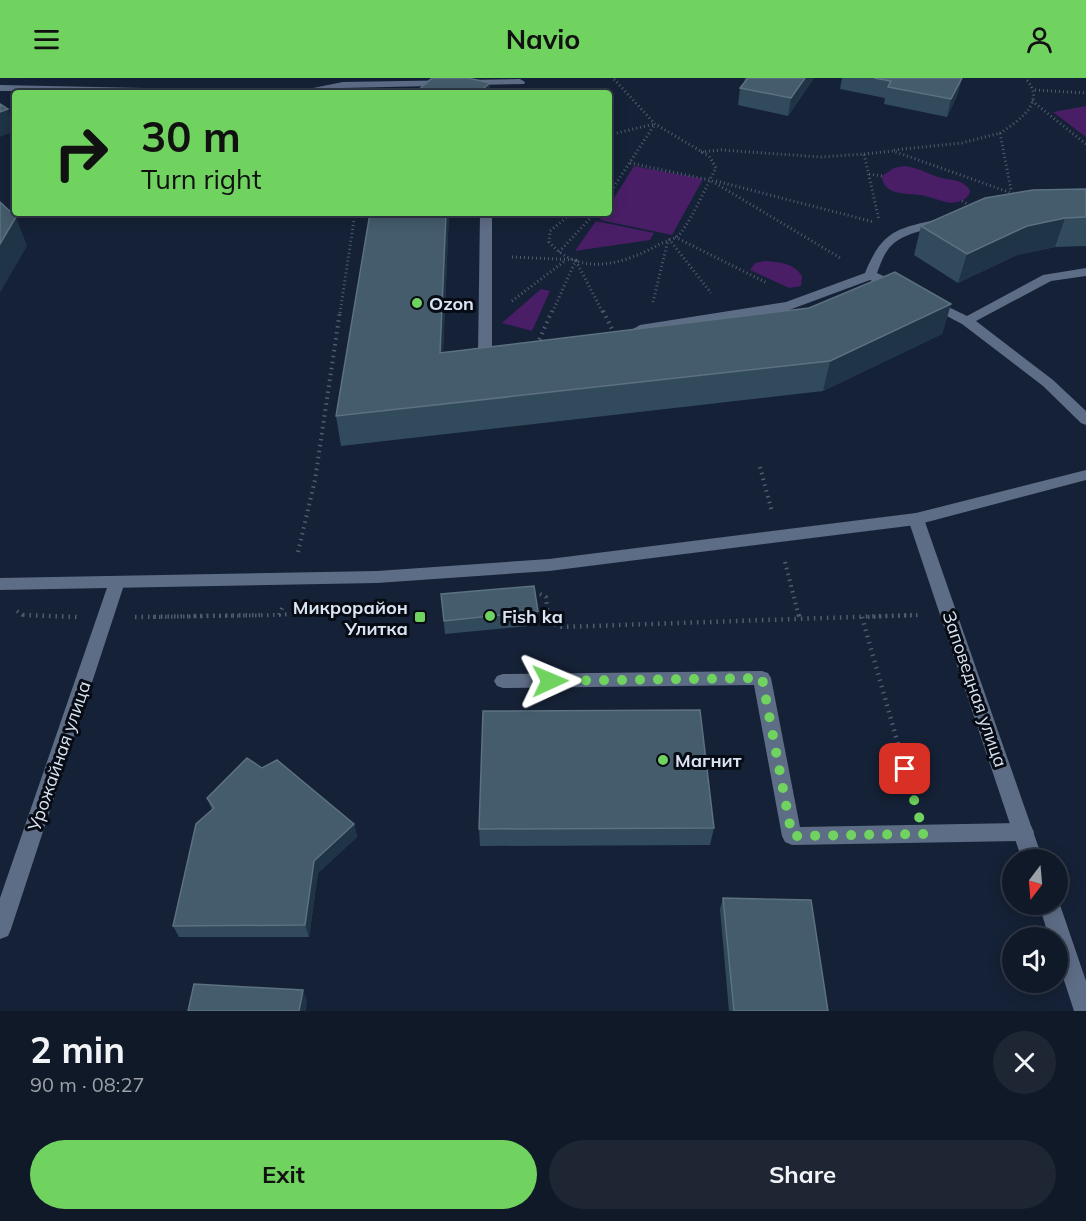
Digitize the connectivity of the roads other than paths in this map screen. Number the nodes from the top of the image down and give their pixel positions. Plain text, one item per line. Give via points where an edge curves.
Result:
1 (521, 84) edge
2 (0, 88) edge
3 (96, 90) edge
4 (318, 90) edge
5 (983, 214) edge
6 (486, 216) edge
7 (1086, 272) edge
8 (870, 275) junction
9 (967, 321) junction
10 (615, 333) edge
11 (536, 346) edge
12 (1086, 420) edge
13 (1086, 475) edge
14 (916, 519) junction
15 (117, 582) junction
16 (0, 584) edge
17 (503, 681) dead end
18 (1024, 832) junction
19 (1029, 849) edge
20 (1052, 915) edge
21 (0, 929) edge
22 (1085, 1011) edge

1 - 4 street via 344,85
2 - 3 street
5 - 8 street via 921,227 890,240 883,246
6 - 11 street via 485,354
7 - 9 street via 1048,278
8 - 9 street
8 - 10 street via 789,306
9 - 12 street via 1048,383
13 - 14 street
14 - 15 street via 549,566 377,577
14 - 18 street, Заповедная улица
15 - 16 street
15 - 21 street, Урожайная улица
17 - 18 street via 762,678 792,836
18 - 19 street, Заповедная улица
20 - 22 street

